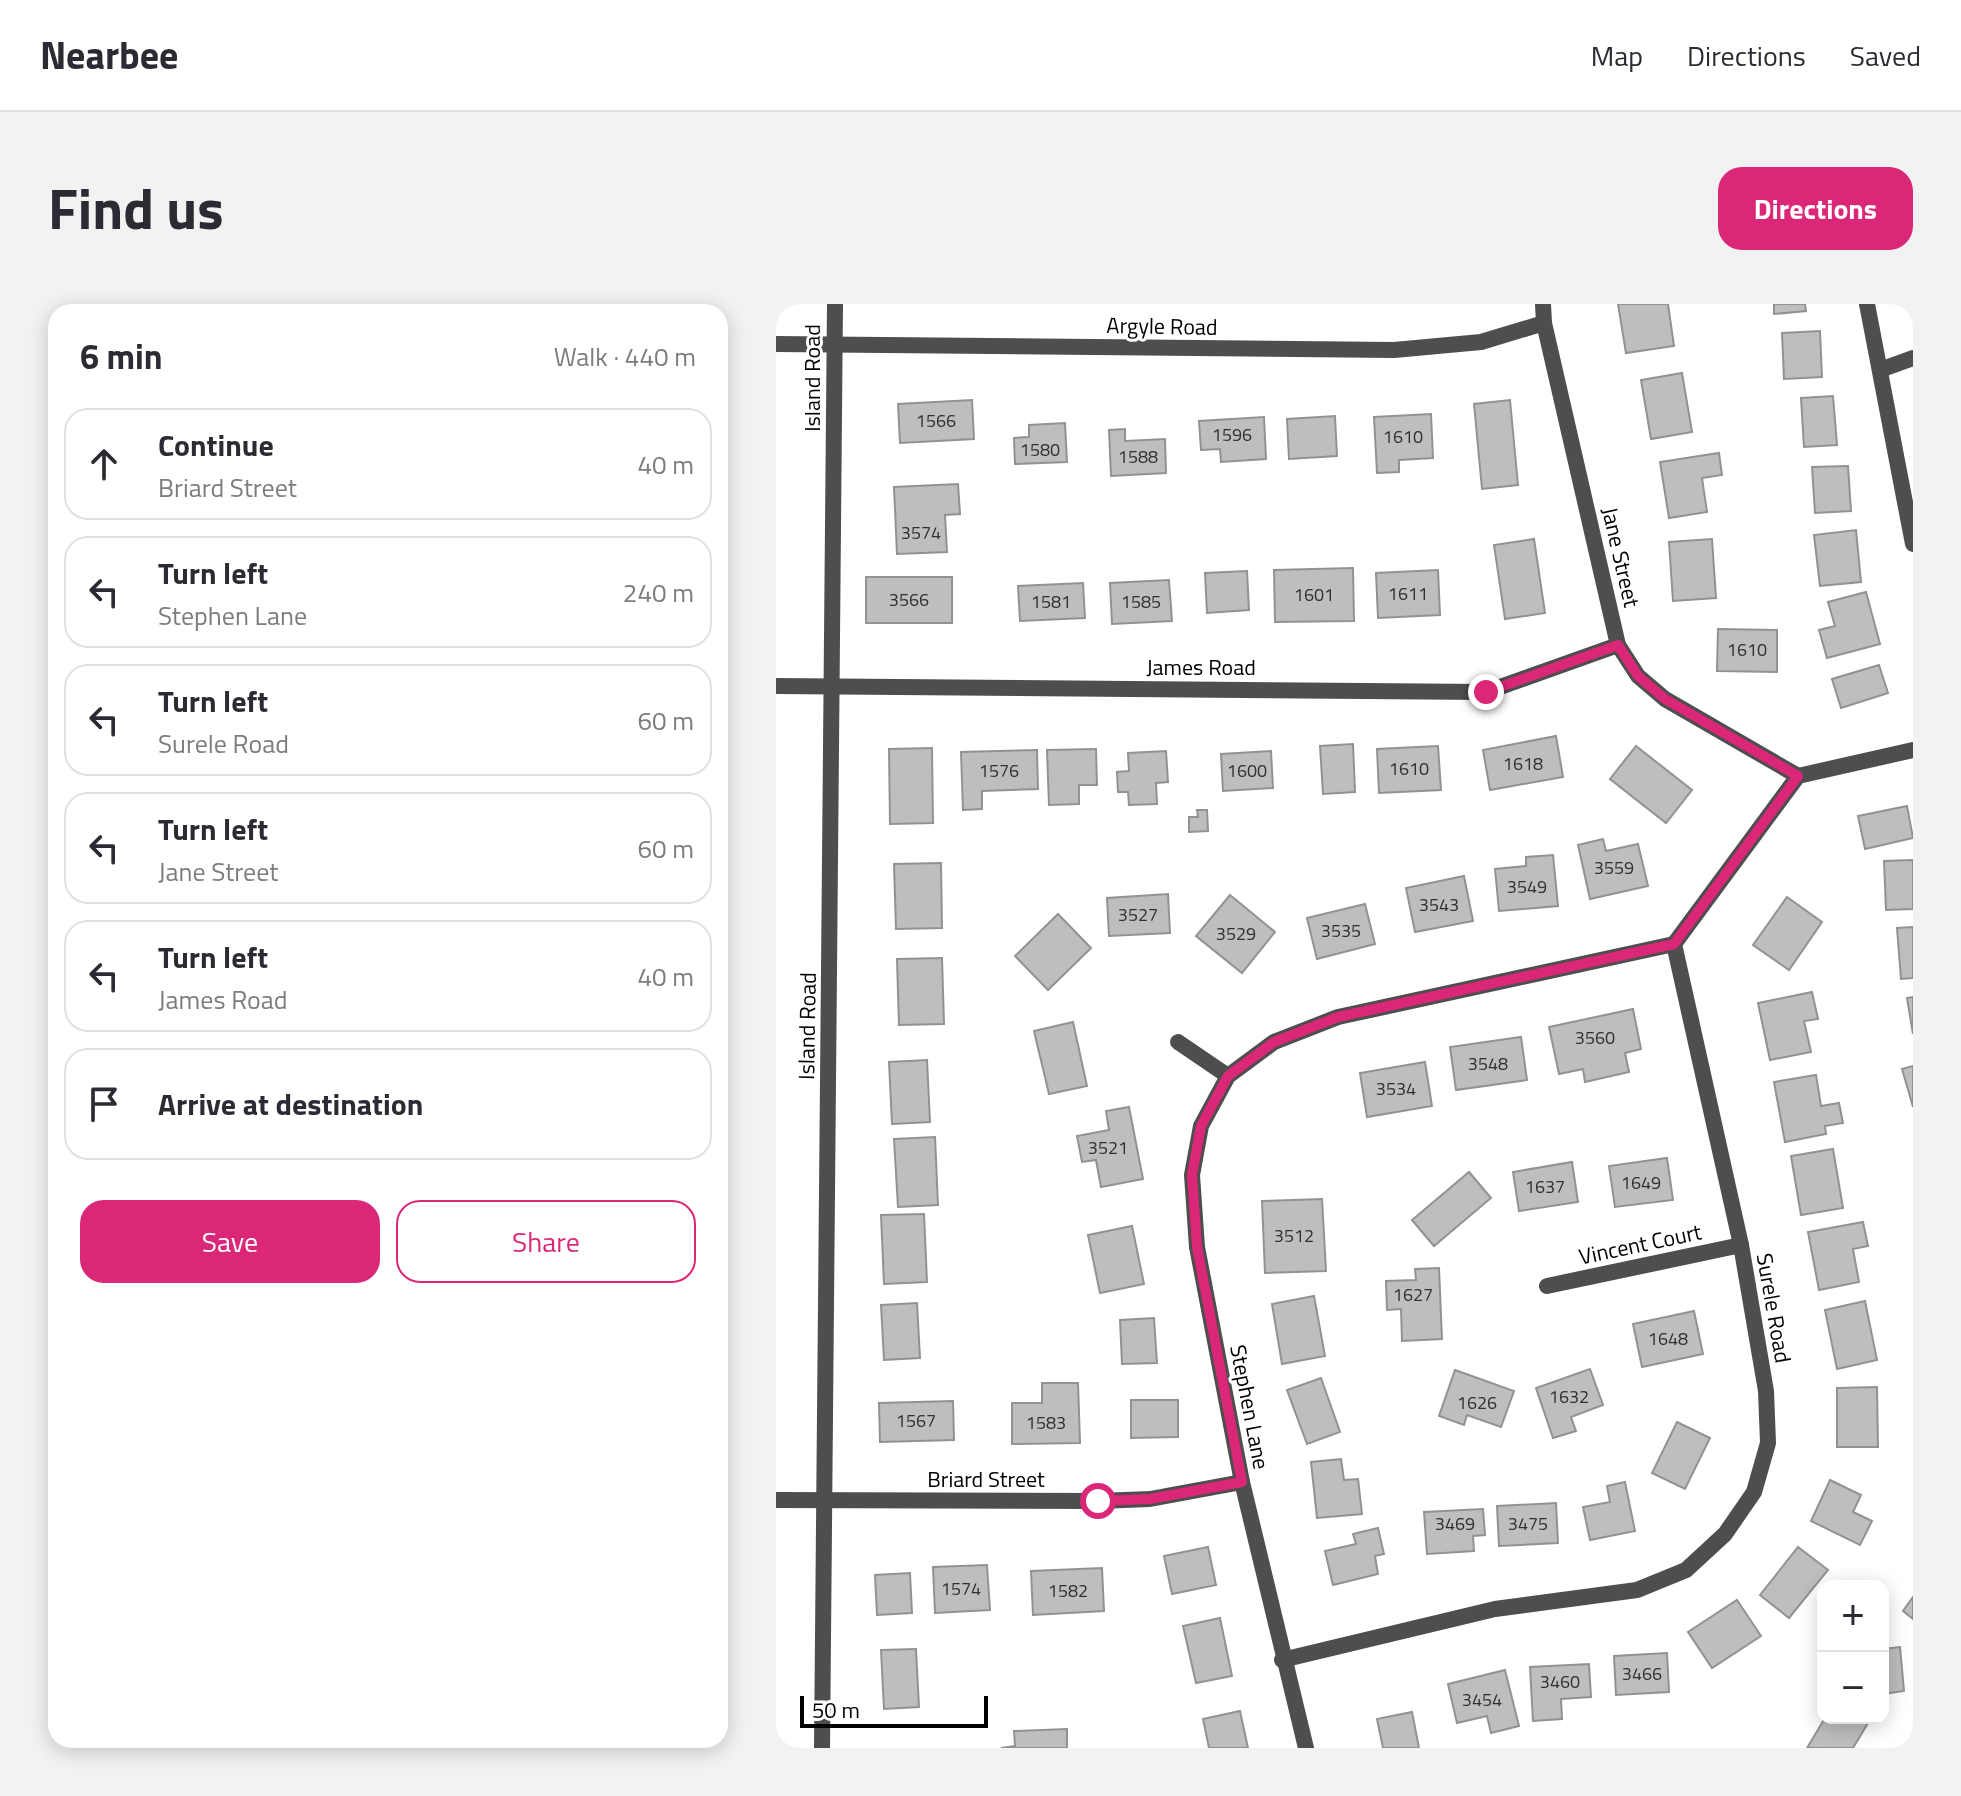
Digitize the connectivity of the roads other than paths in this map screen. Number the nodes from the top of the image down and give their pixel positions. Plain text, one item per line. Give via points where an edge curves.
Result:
1 (835, 304) edge
2 (1543, 304) edge
3 (1867, 304) edge
4 (1544, 323) junction
5 (776, 344) edge
6 (835, 344) junction
7 (1913, 358) edge
8 (1880, 370) junction
9 (1913, 544) edge
10 (1618, 645) junction
11 (776, 686) edge
12 (832, 686) junction
13 (1913, 750) edge
14 (1798, 776) junction
15 (1674, 944) junction
16 (1178, 1042) dead end
17 (1228, 1076) junction
18 (1741, 1245) junction
19 (1547, 1286) dead end
20 (1242, 1482) junction
21 (776, 1500) edge
22 (824, 1501) junction
23 (1282, 1660) junction
24 (822, 1748) edge
25 (1306, 1748) edge

1 - 6 street, Island Road
2 - 4 street, Jane Street
3 - 8 street
4 - 6 street, Argyle Road via 1481,342 1394,350
4 - 10 street, Jane Street
5 - 6 street, Argyle Road
6 - 12 street, Island Road
7 - 8 street
8 - 9 street
10 - 12 street, James Road via 1486,692
10 - 14 street, Jane Street via 1638,676 1665,699
11 - 12 street, James Road
12 - 22 street, Island Road
13 - 14 street
14 - 15 street
15 - 17 street, Stephen Lane via 1338,1017 1274,1042
15 - 18 street, Surele Road
16 - 17 street
17 - 20 street, Stephen Lane via 1201,1126 1192,1175 1197,1247
18 - 19 street, Vincent Court
18 - 23 street, Surele Road via 1766,1391 1768,1443 1754,1492 1725,1534 1696,1561 1637,1590 1495,1609
20 - 22 street, Briard Street via 1150,1499
20 - 23 street, Stephen Lane
21 - 22 street, Briard Street
22 - 24 street, Island Road
23 - 25 street, Stephen Lane

